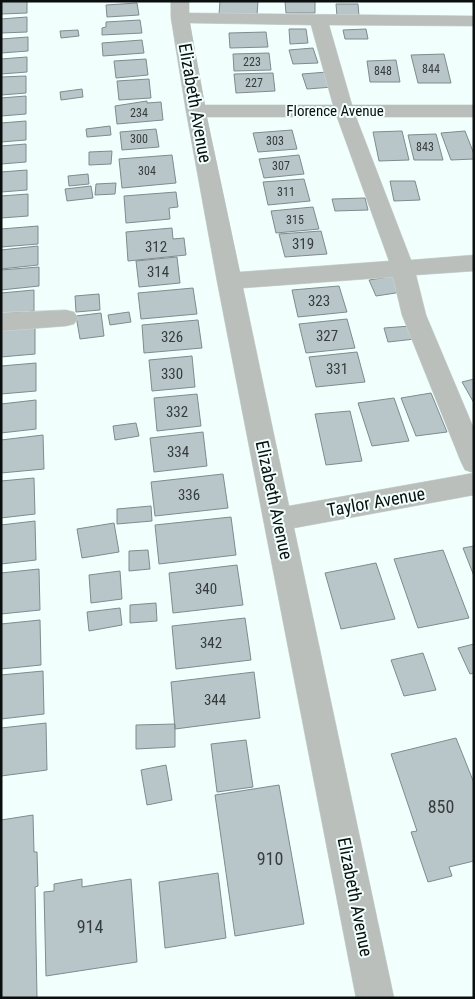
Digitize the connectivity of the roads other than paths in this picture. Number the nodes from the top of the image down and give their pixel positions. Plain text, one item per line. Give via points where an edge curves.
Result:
1 (180, 10) edge
2 (319, 20) junction
3 (474, 22) edge
4 (344, 110) junction
5 (196, 111) junction
6 (474, 111) edge
7 (474, 263) edge
8 (403, 268) junction
9 (229, 281) junction
10 (66, 318) dead end
11 (1, 322) edge
12 (474, 462) edge
13 (474, 484) edge
14 (279, 519) junction
15 (375, 998) edge

1 - 2 street
1 - 5 street, Elizabeth Avenue
2 - 3 street
2 - 4 street
4 - 5 street, Florence Avenue
4 - 6 street, Florence Avenue
4 - 8 street
5 - 9 street, Elizabeth Avenue
7 - 8 street
8 - 9 street
8 - 12 street via 414,316
9 - 14 street, Elizabeth Avenue
10 - 11 street
13 - 14 street, Taylor Avenue
14 - 15 street, Elizabeth Avenue

